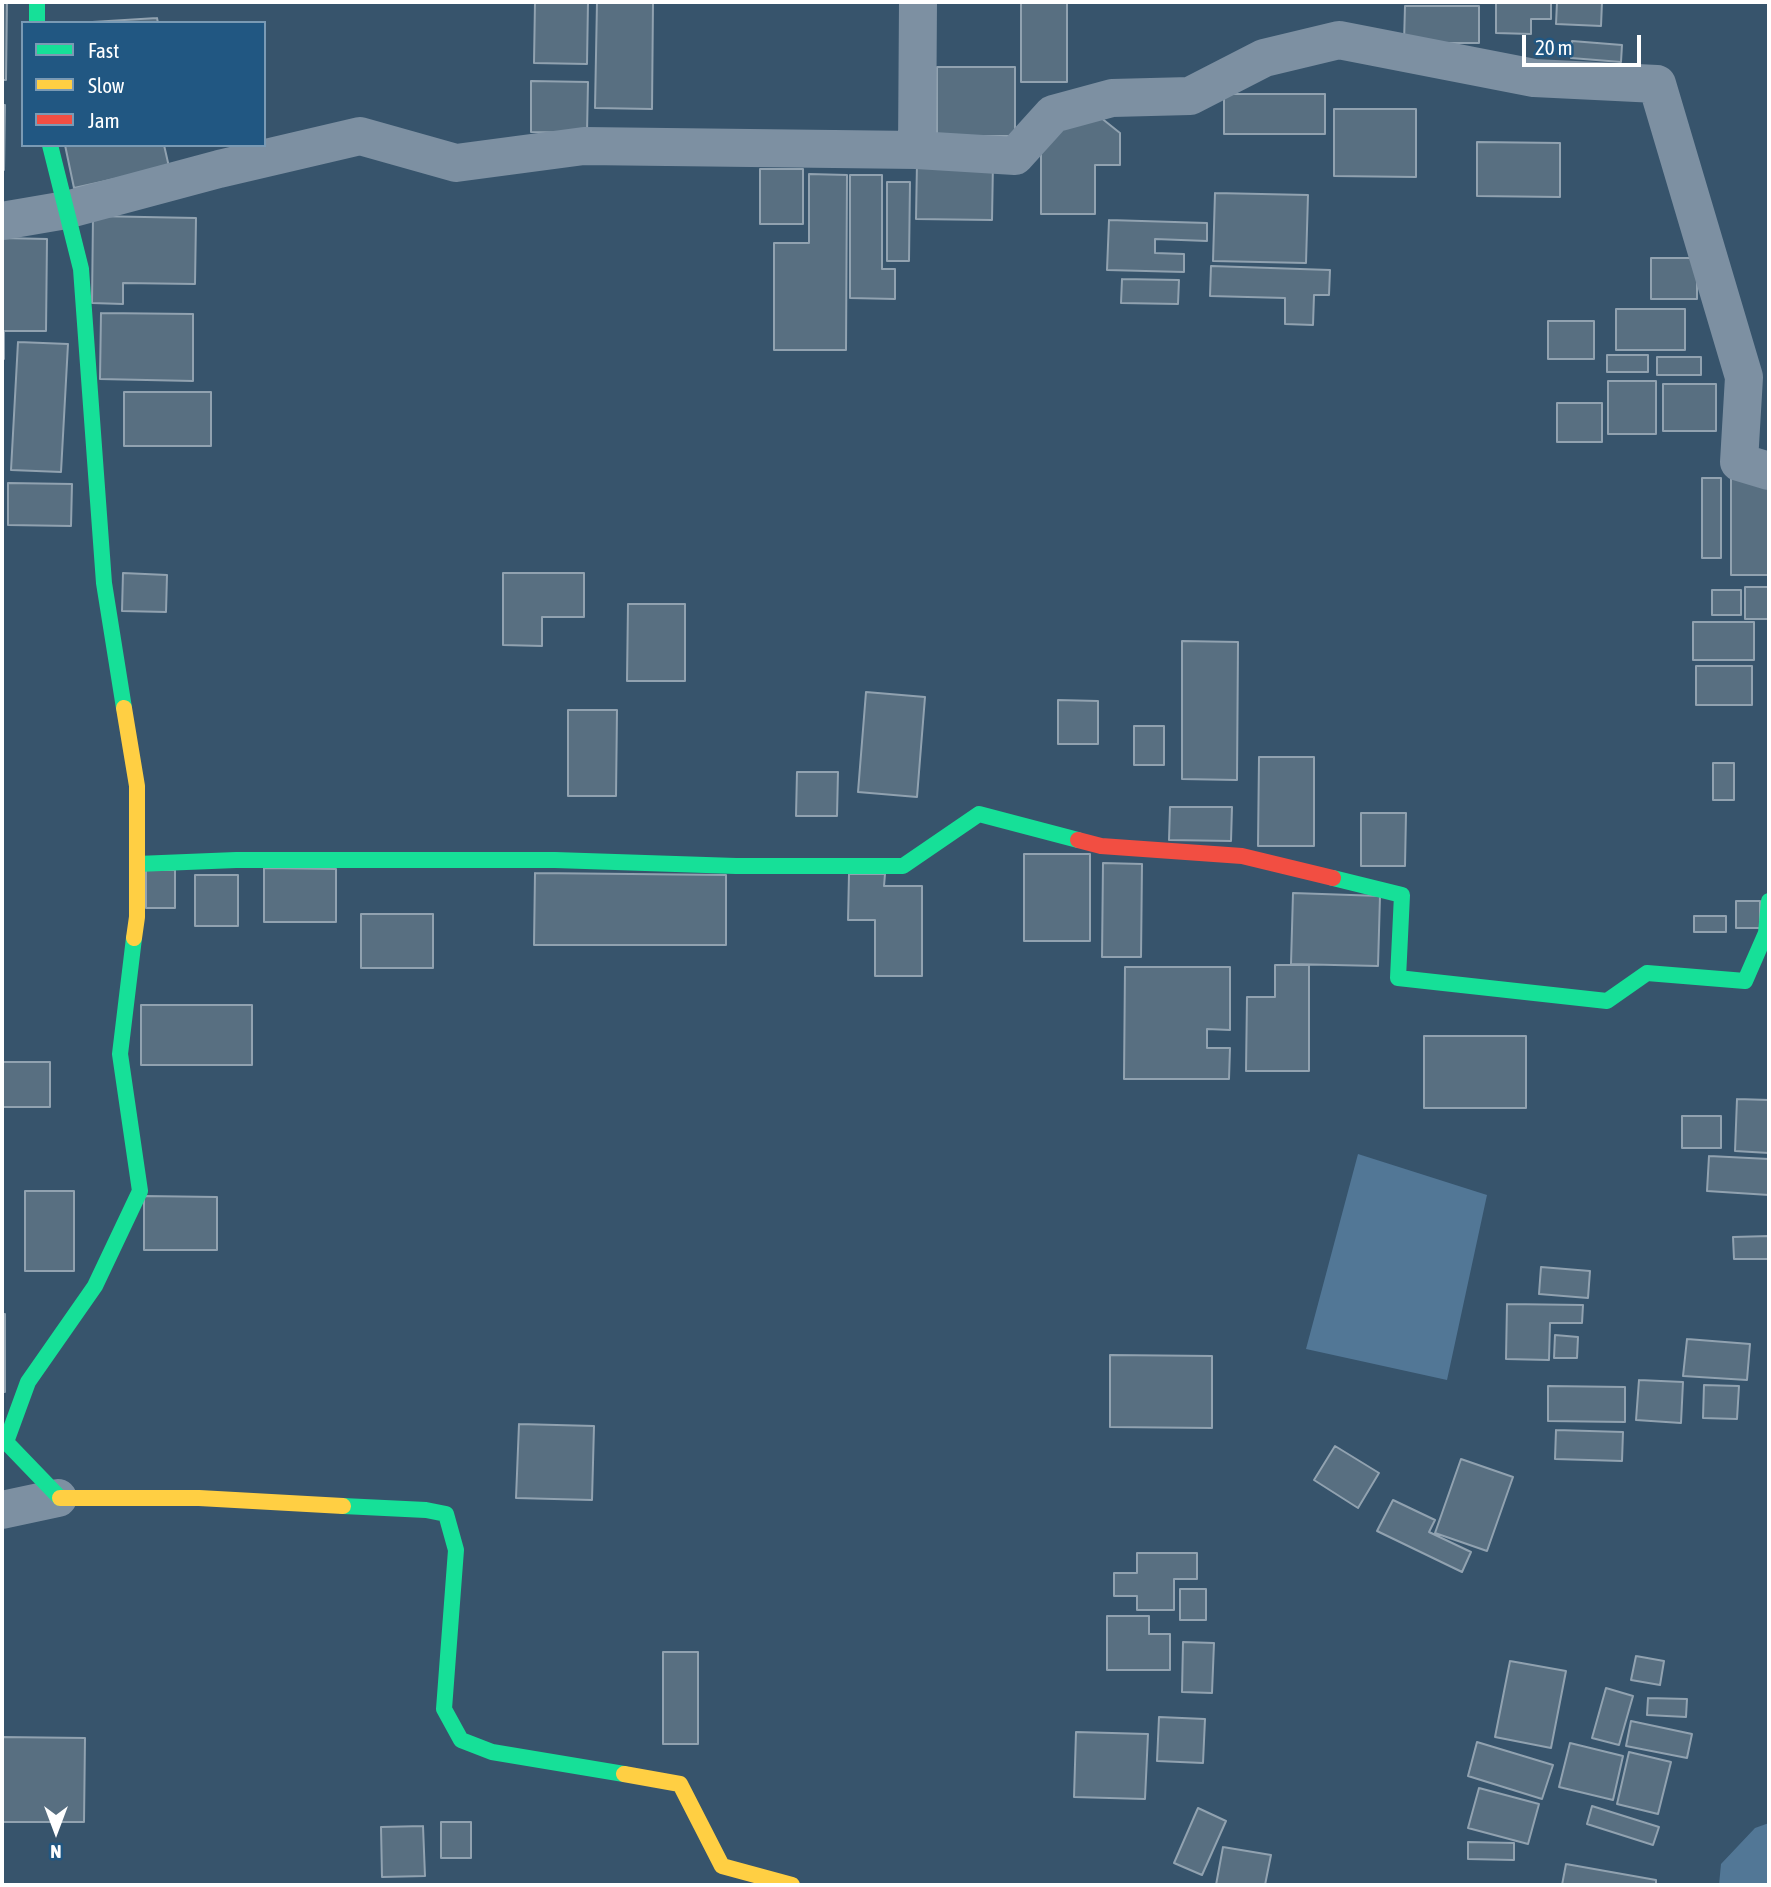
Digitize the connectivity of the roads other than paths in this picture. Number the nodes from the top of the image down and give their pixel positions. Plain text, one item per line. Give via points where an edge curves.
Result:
1 (37, 2) edge
2 (918, 2) edge
3 (37, 21) edge
4 (50, 147) edge
5 (917, 150) junction
6 (66, 210) junction
7 (2, 221) edge
8 (1769, 471) edge
9 (137, 864) junction
10 (1769, 901) edge
11 (58, 1498) junction
12 (2, 1510) edge
13 (792, 1885) edge

1 - 3 street
2 - 5 street
4 - 6 street
5 - 6 street via 584,146 456,163 360,136
5 - 8 street via 1015,156 1053,114 1112,97 1190,96 1264,58 1339,40 1534,78 1657,84 1744,377 1739,462
6 - 7 street
6 - 9 street via 80,269 104,583 137,786
9 - 10 street via 555,860 903,866 979,814 1101,846 1242,856 1402,895 1398,978 1607,1001 1647,973 1745,981 1766,933
9 - 11 street via 137,917 120,1054 140,1191 95,1286 28,1381 6,1442
11 - 12 street
11 - 13 street via 199,1498 446,1514 456,1550 444,1709 461,1740 492,1752 680,1784 722,1866

